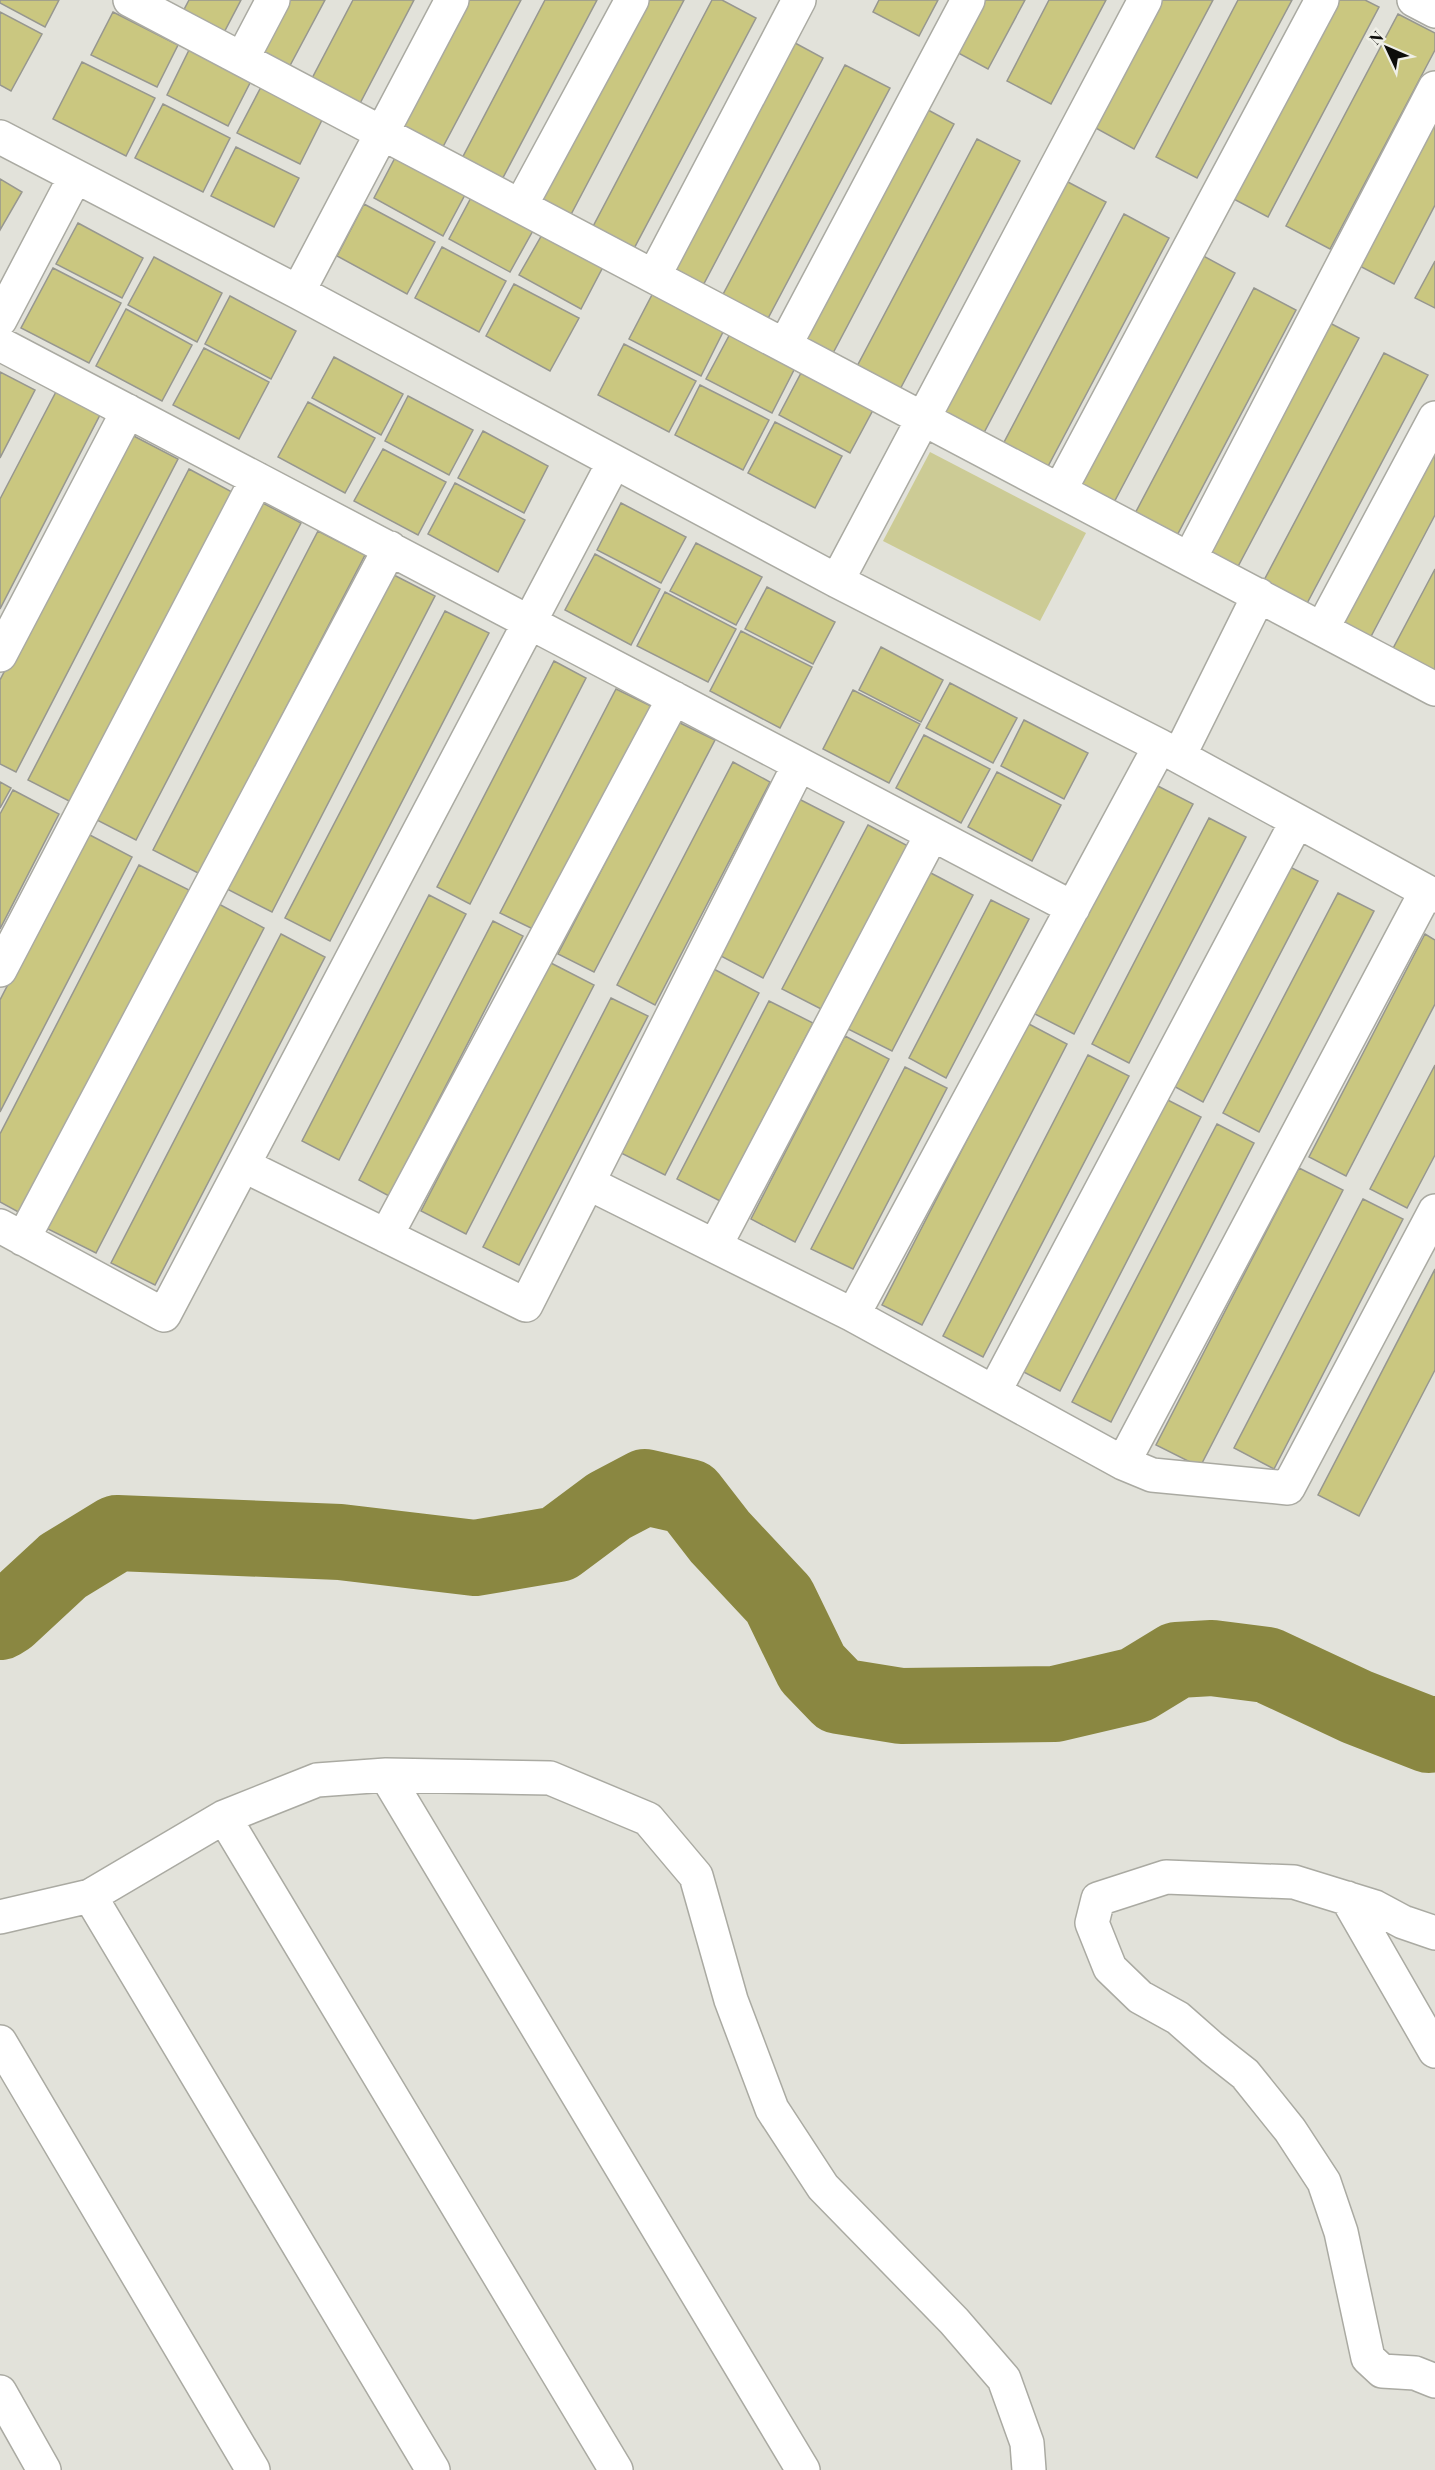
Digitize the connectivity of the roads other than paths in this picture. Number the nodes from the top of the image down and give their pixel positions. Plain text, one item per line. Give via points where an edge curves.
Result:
1 (130, 0) edge
2 (273, 0) edge
3 (453, 0) edge
4 (632, 0) edge
5 (799, 0) edge
6 (968, 0) edge
7 (1145, 0) edge
8 (1322, 0) edge
9 (1414, 0) edge
10 (1435, 11) edge
11 (242, 59) junction
12 (1435, 88) edge
13 (382, 132) junction
14 (0, 137) edge
15 (75, 177) junction
16 (521, 206) junction
17 (654, 276) junction
18 (298, 292) junction
19 (0, 320) edge
20 (0, 344) edge
21 (785, 345) junction
22 (128, 411) junction
23 (924, 418) junction
24 (1435, 418) edge
25 (614, 462) junction
26 (257, 479) junction
27 (1060, 490) junction
28 (390, 548) junction
29 (1190, 558) junction
30 (837, 581) junction
31 (1258, 595) junction
32 (530, 622) junction
33 (1322, 629) junction
34 (0, 655) edge
35 (1435, 689) edge
36 (674, 698) junction
37 (1169, 751) junction
38 (799, 765) junction
39 (1298, 821) junction
40 (932, 834) junction
41 (1431, 894) edge
42 (1073, 908) junction
43 (0, 970) edge
44 (243, 1165) junction
45 (588, 1183) junction
46 (1435, 1211) edge
47 (12, 1232) edge
48 (386, 1236) junction
49 (715, 1246) junction
50 (853, 1316) junction
51 (994, 1392) junction
52 (1123, 1462) junction
53 (386, 1775) junction
54 (224, 1817) junction
55 (90, 1896) junction
56 (1347, 1898) junction
57 (0, 1917) edge
58 (1435, 1933) edge
59 (0, 2042) edge
60 (1435, 2051) edge
61 (1435, 2381) edge
62 (0, 2392) edge
63 (44, 2470) edge
64 (253, 2470) edge
65 (433, 2470) edge
66 (616, 2470) edge
67 (803, 2470) edge
68 (1029, 2470) edge

1 - 11 street
2 - 11 street
3 - 13 street
4 - 16 street
5 - 17 street
6 - 21 street
7 - 23 street
8 - 27 street
9 - 10 street
11 - 13 street
12 - 29 street
13 - 16 street
13 - 18 street
14 - 15 street
15 - 18 street
15 - 19 street
16 - 17 street
17 - 21 street
18 - 25 street
20 - 22 street
21 - 23 street
22 - 26 street
22 - 34 street
23 - 27 street
23 - 30 street
24 - 33 street
25 - 30 street
25 - 32 street
26 - 28 street
26 - 43 street
27 - 29 street
28 - 32 street
28 - 47 street
29 - 31 street
30 - 37 street
31 - 33 street
31 - 37 street
32 - 36 street
32 - 44 street
33 - 35 street
36 - 38 street
36 - 48 street
37 - 39 street
37 - 42 street
38 - 40 street
38 - 45 street
39 - 41 street
39 - 51 street
40 - 42 street
40 - 49 street
41 - 52 street
42 - 50 street
44 - 47 street via 164,1315
44 - 48 street
45 - 48 street via 526,1305
45 - 49 street
46 - 52 street via 1288,1488 1152,1475
49 - 50 street
50 - 51 street
51 - 52 street
53 - 54 street via 317,1780
53 - 67 street
53 - 68 street via 550,1778 648,1819 696,1876 731,2000 772,2109 823,2187 954,2321 1004,2379 1027,2442
54 - 55 street
54 - 66 street
55 - 57 street
55 - 65 street
56 - 58 street
56 - 60 street
56 - 61 street via 1294,1882 1166,1877 1098,1899 1092,1923 1110,1968 1140,1997 1178,2018 1245,2074 1296,2139 1323,2182 1341,2232 1368,2358 1382,2371 1415,2373
59 - 64 street
62 - 63 street

